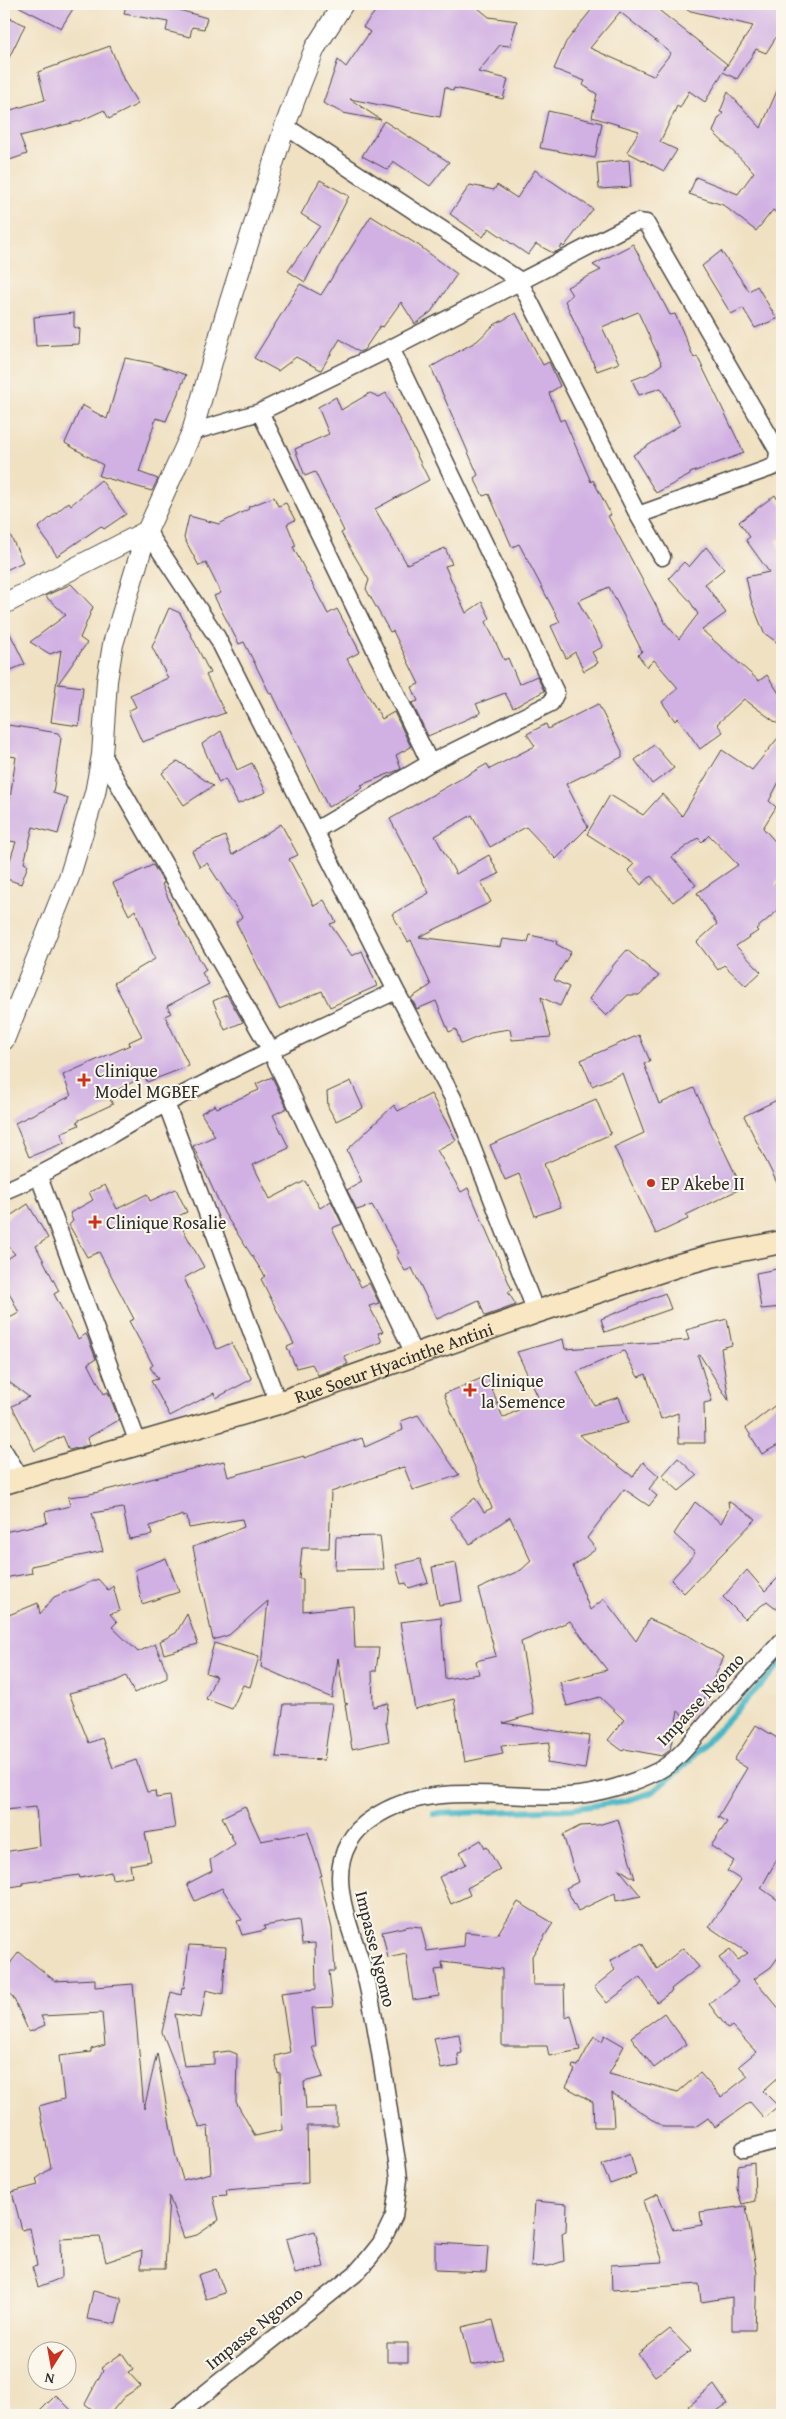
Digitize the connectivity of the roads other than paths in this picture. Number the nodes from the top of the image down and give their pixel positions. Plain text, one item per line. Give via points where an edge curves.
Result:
1 (342, 4) edge
2 (285, 126) junction
3 (519, 280) junction
4 (391, 348) junction
5 (260, 412) junction
6 (192, 432) junction
7 (638, 515) junction
8 (147, 530) junction
9 (662, 557) dead end
10 (4, 604) edge
11 (102, 755) junction
12 (430, 763) junction
13 (316, 830) junction
14 (396, 992) junction
15 (4, 1040) edge
16 (270, 1049) junction
17 (166, 1103) junction
18 (39, 1177) junction
19 (4, 1192) edge
20 (782, 1242) edge
21 (536, 1312) junction
22 (415, 1356) junction
23 (278, 1403) junction
24 (138, 1443) junction
25 (4, 1450) edge
26 (13, 1481) edge
27 (782, 1640) edge
28 (782, 2139) edge
29 (744, 2149) dead end
30 (178, 2415) edge

1 - 2 street via 315,48
2 - 3 street
2 - 6 street
3 - 4 street
3 - 7 street
3 - 7 street via 632,224 646,223 778,451 773,467
4 - 5 street
4 - 12 street via 556,693 551,703
5 - 6 street
5 - 12 street
6 - 8 street
7 - 9 street
8 - 10 street
8 - 11 street via 113,644
8 - 13 street via 217,637
11 - 15 street via 70,875
11 - 16 street
12 - 13 street
13 - 14 street
14 - 16 street
14 - 21 street via 453,1098
16 - 17 street
16 - 22 street
17 - 18 street
17 - 23 street
18 - 19 street
18 - 24 street
20 - 21 main road, Rue Soeur Hyacinthe Antini via 711,1256
21 - 22 main road, Rue Soeur Hyacinthe Antini
22 - 23 main road, Rue Soeur Hyacinthe Antini
23 - 24 main road, Rue Soeur Hyacinthe Antini
24 - 26 main road, Rue Soeur Hyacinthe Antini
25 - 26 street
27 - 30 street, Impasse Ngomo via 694,1740 659,1770 630,1782 572,1796 435,1796 406,1800 361,1825 349,1840 340,1876 342,1897 367,1984 397,2161 394,2216 381,2244 355,2274
28 - 29 street

